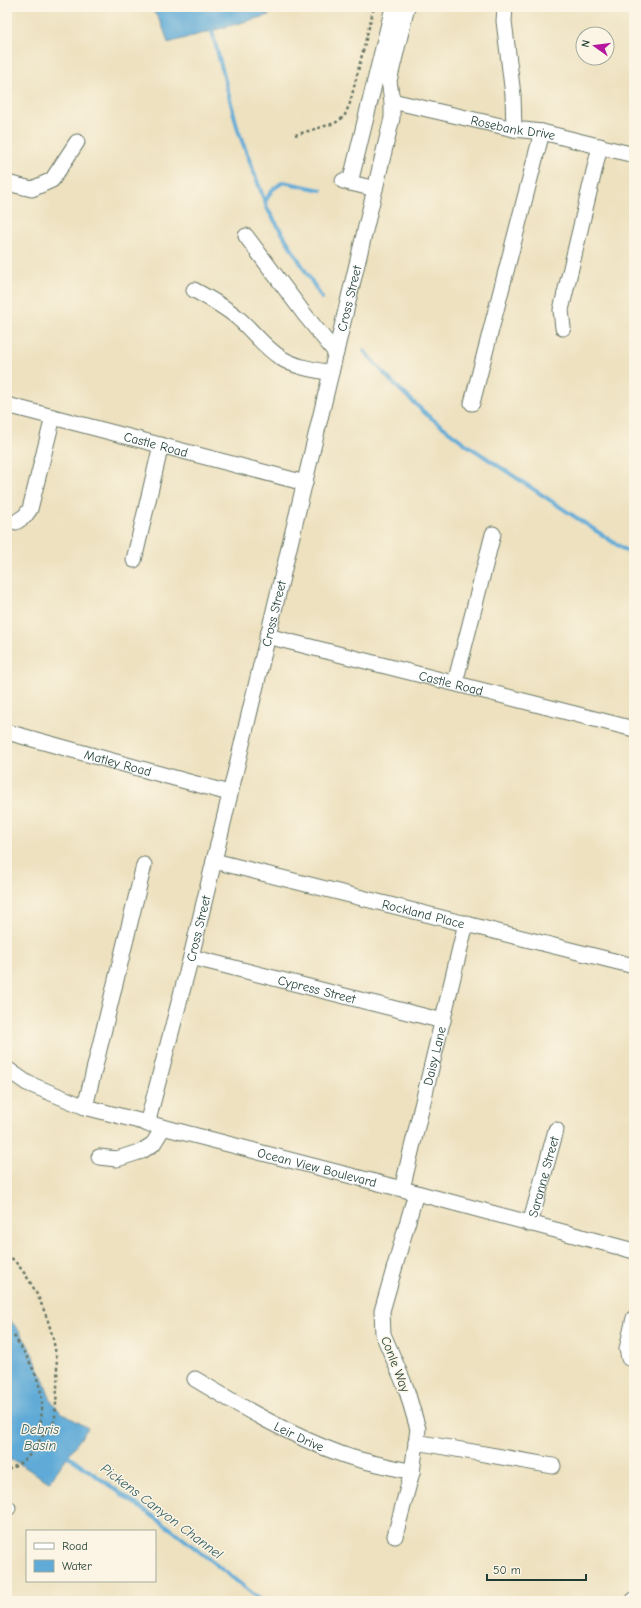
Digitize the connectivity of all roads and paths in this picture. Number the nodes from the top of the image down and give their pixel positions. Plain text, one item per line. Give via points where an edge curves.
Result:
1 (374, 7) edge
2 (393, 7) edge
3 (407, 7) edge
4 (505, 7) edge
5 (392, 101) junction
6 (514, 129) junction
7 (542, 132) junction
8 (295, 135) dead end
9 (77, 142) dead end
10 (600, 146) junction
11 (634, 155) edge
12 (7, 183) edge
13 (375, 189) junction
14 (246, 236) dead end
15 (194, 290) dead end
16 (563, 328) dead end
17 (336, 353) junction
18 (331, 373) junction
19 (472, 403) dead end
20 (7, 405) edge
21 (53, 417) junction
22 (161, 446) junction
23 (305, 483) junction
24 (16, 522) dead end
25 (492, 534) dead end
26 (134, 560) dead end
27 (268, 636) junction
28 (455, 683) junction
29 (634, 729) edge
30 (7, 732) edge
31 (229, 794) junction
32 (214, 861) junction
33 (144, 865) dead end
34 (466, 923) junction
35 (191, 957) junction
36 (634, 966) edge
37 (443, 1021) junction
38 (7, 1069) edge
39 (84, 1107) junction
40 (147, 1124) junction
41 (163, 1128) junction
42 (556, 1130) dead end
43 (99, 1156) dead end
44 (402, 1188) junction
45 (416, 1193) junction
46 (530, 1224) junction
47 (634, 1251) edge
48 (7, 1254) edge
49 (634, 1318) edge
50 (14, 1336) dead end
51 (634, 1359) edge
52 (195, 1379) dead end
53 (43, 1436) junction
54 (416, 1442) junction
55 (552, 1466) dead end
56 (7, 1470) edge
57 (412, 1472) junction
58 (395, 1536) dead end

1 - 8 path via 350,103 344,117 335,123
2 - 13 street via 347,182
3 - 5 street, Cross Street via 389,81
4 - 6 street via 504,21 513,95
5 - 6 street, Rosebank Drive
5 - 13 street, Cross Street via 392,118
6 - 7 street, Rosebank Drive
7 - 10 street, Rosebank Drive
7 - 19 street
9 - 12 street via 52,180 32,188
10 - 11 street, Rosebank Drive
10 - 16 street via 561,310
13 - 17 street, Cross Street
14 - 17 street
15 - 18 street via 238,319 266,348 282,359 298,366
17 - 18 street, Cross Street
18 - 23 street, Cross Street
20 - 21 street, Castle Road
21 - 22 street, Castle Road
21 - 24 street via 30,509
22 - 23 street, Castle Road
22 - 26 street
23 - 27 street, Cross Street
25 - 28 street
27 - 28 street, Castle Road
27 - 31 street, Cross Street
28 - 29 street, Castle Road
30 - 31 street, Matley Road
31 - 32 street, Cross Street
32 - 34 street, Rockland Place
32 - 35 street, Cross Street
33 - 39 street
34 - 36 street, Rockland Place
34 - 37 street, Daisy Lane
35 - 37 street, Cypress Street
35 - 40 street, Cross Street
37 - 44 street, Daisy Lane
38 - 39 street, Ocean View Boulevard via 27,1083
39 - 40 street, Ocean View Boulevard
40 - 41 street, Ocean View Boulevard
41 - 43 street via 153,1144 137,1153 117,1159
41 - 44 street, Ocean View Boulevard
42 - 46 street, Saranne Street
44 - 45 street, Ocean View Boulevard
45 - 46 street, Ocean View Boulevard
45 - 54 street, Conle Way via 382,1311 383,1334 406,1388 418,1430
46 - 47 street, Ocean View Boulevard
48 - 53 path via 19,1266 34,1290 54,1345 57,1369 56,1417 50,1431
49 - 51 street via 627,1349 629,1358
50 - 53 path via 26,1355 40,1388 40,1424
52 - 57 street, Leir Drive via 308,1441 342,1454
53 - 56 path via 27,1457
54 - 55 street
54 - 57 street, Conle Way
57 - 58 street, Conle Way

